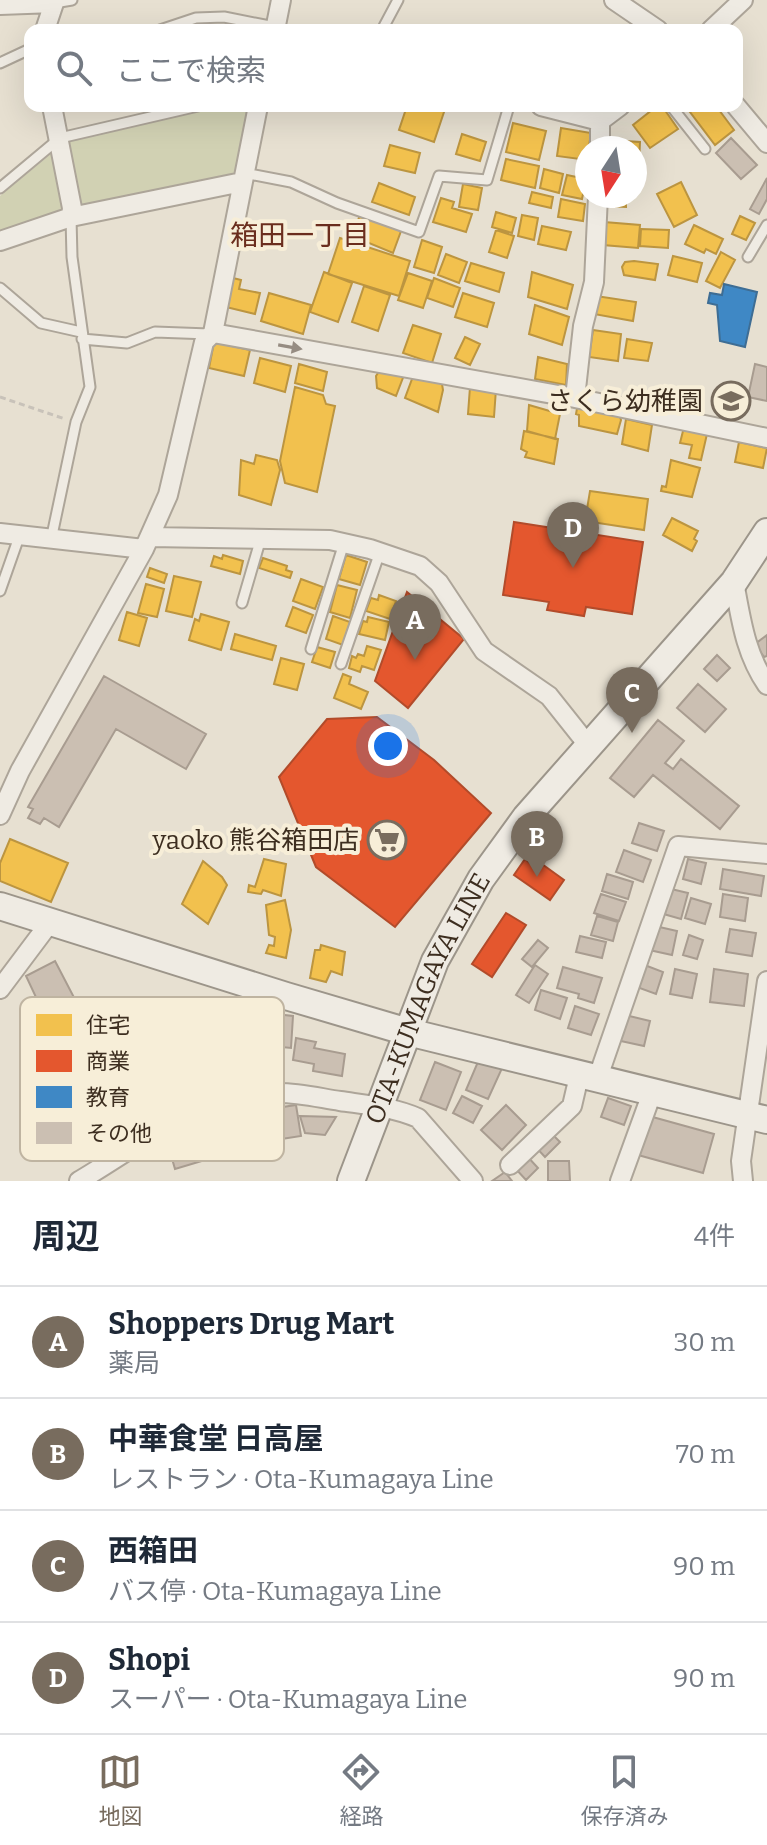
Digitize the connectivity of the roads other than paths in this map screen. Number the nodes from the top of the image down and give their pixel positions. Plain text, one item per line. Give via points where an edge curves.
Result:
1 (281, 0) edge
2 (398, 0) edge
3 (614, 0) edge
4 (743, 0) edge
5 (59, 1) edge
6 (0, 5) edge
7 (48, 24) edge
8 (178, 24) edge
9 (256, 24) edge
10 (279, 24) edge
11 (385, 24) edge
12 (649, 24) edge
13 (717, 24) edge
14 (24, 52) edge
15 (0, 63) edge
16 (54, 112) edge
17 (172, 112) edge
18 (257, 112) edge
19 (507, 112) edge
20 (565, 112) edge
21 (612, 112) edge
22 (676, 112) edge
23 (741, 112) edge
24 (600, 121) junction
25 (600, 136) edge
26 (60, 138) junction
27 (767, 143) edge
28 (705, 149) dead end
29 (243, 178) junction
30 (0, 188) edge
31 (597, 208) edge
32 (71, 217) junction
33 (767, 225) edge
34 (0, 241) edge
35 (748, 257) dead end
36 (0, 288) edge
37 (213, 333) junction
38 (82, 335) junction
39 (575, 398) junction
40 (767, 438) edge
41 (767, 532) edge
42 (9, 535) edge
43 (261, 538) junction
44 (51, 540) junction
45 (147, 543) junction
46 (344, 543) junction
47 (380, 552) junction
48 (734, 582) junction
49 (0, 591) edge
50 (242, 603) dead end
51 (311, 649) dead end
52 (341, 664) dead end
53 (767, 685) edge
54 (588, 745) junction
55 (0, 815) edge
56 (767, 854) edge
57 (0, 906) edge
58 (51, 921) junction
59 (767, 981) edge
60 (0, 989) edge
61 (408, 1032) junction
62 (588, 1078) junction
63 (284, 1093) edge
64 (652, 1093) junction
65 (382, 1100) junction
66 (757, 1118) edge
67 (113, 1161) edge
68 (510, 1165) dead end
69 (79, 1181) edge
70 (351, 1181) edge
71 (473, 1181) edge
72 (620, 1181) edge
73 (743, 1181) edge

1 - 10 street
2 - 11 lane
3 - 12 street
4 - 13 street
5 - 6 street
5 - 7 street
8 - 9 lane via 224,17
14 - 15 lane
16 - 26 street
17 - 26 lane
18 - 29 street
19 - 29 lane via 487,180 439,176 419,232 291,182
20 - 24 street
21 - 24 street
22 - 28 lane
23 - 27 street
24 - 25 street
26 - 30 lane
26 - 32 street
29 - 32 street
29 - 37 street
31 - 39 street via 594,282
32 - 34 street
32 - 38 lane
33 - 35 lane
36 - 38 lane via 41,323
37 - 38 lane via 155,332 127,343
37 -> 39 street
37 - 45 street via 204,342 168,495
38 - 44 lane via 90,387 76,422
39 - 40 street
41 - 48 main road, OTA-KUMAGAYA LINE
42 - 44 street
42 - 49 lane
43 - 45 street
43 - 46 street
43 - 50 lane
44 - 45 street
45 - 55 street
46 - 47 street
46 - 51 lane
47 - 52 lane
47 - 54 street via 430,574 484,651 549,696
48 - 53 street via 752,662
48 - 54 main road, OTA-KUMAGAYA LINE
54 - 61 main road, OTA-KUMAGAYA LINE via 481,879 435,961
56 - 62 street via 678,846
57 - 58 main road
58 - 60 street
58 - 61 main road
59 - 66 street
61 - 62 main road
61 - 65 main road, OTA-KUMAGAYA LINE
62 - 64 main road
62 - 68 street via 572,1106
63 - 65 street
64 - 66 main road
64 - 72 street
65 - 70 main road, OTA-KUMAGAYA LINE
65 - 71 street via 418,1118
66 - 73 street via 741,1161
67 - 69 street

